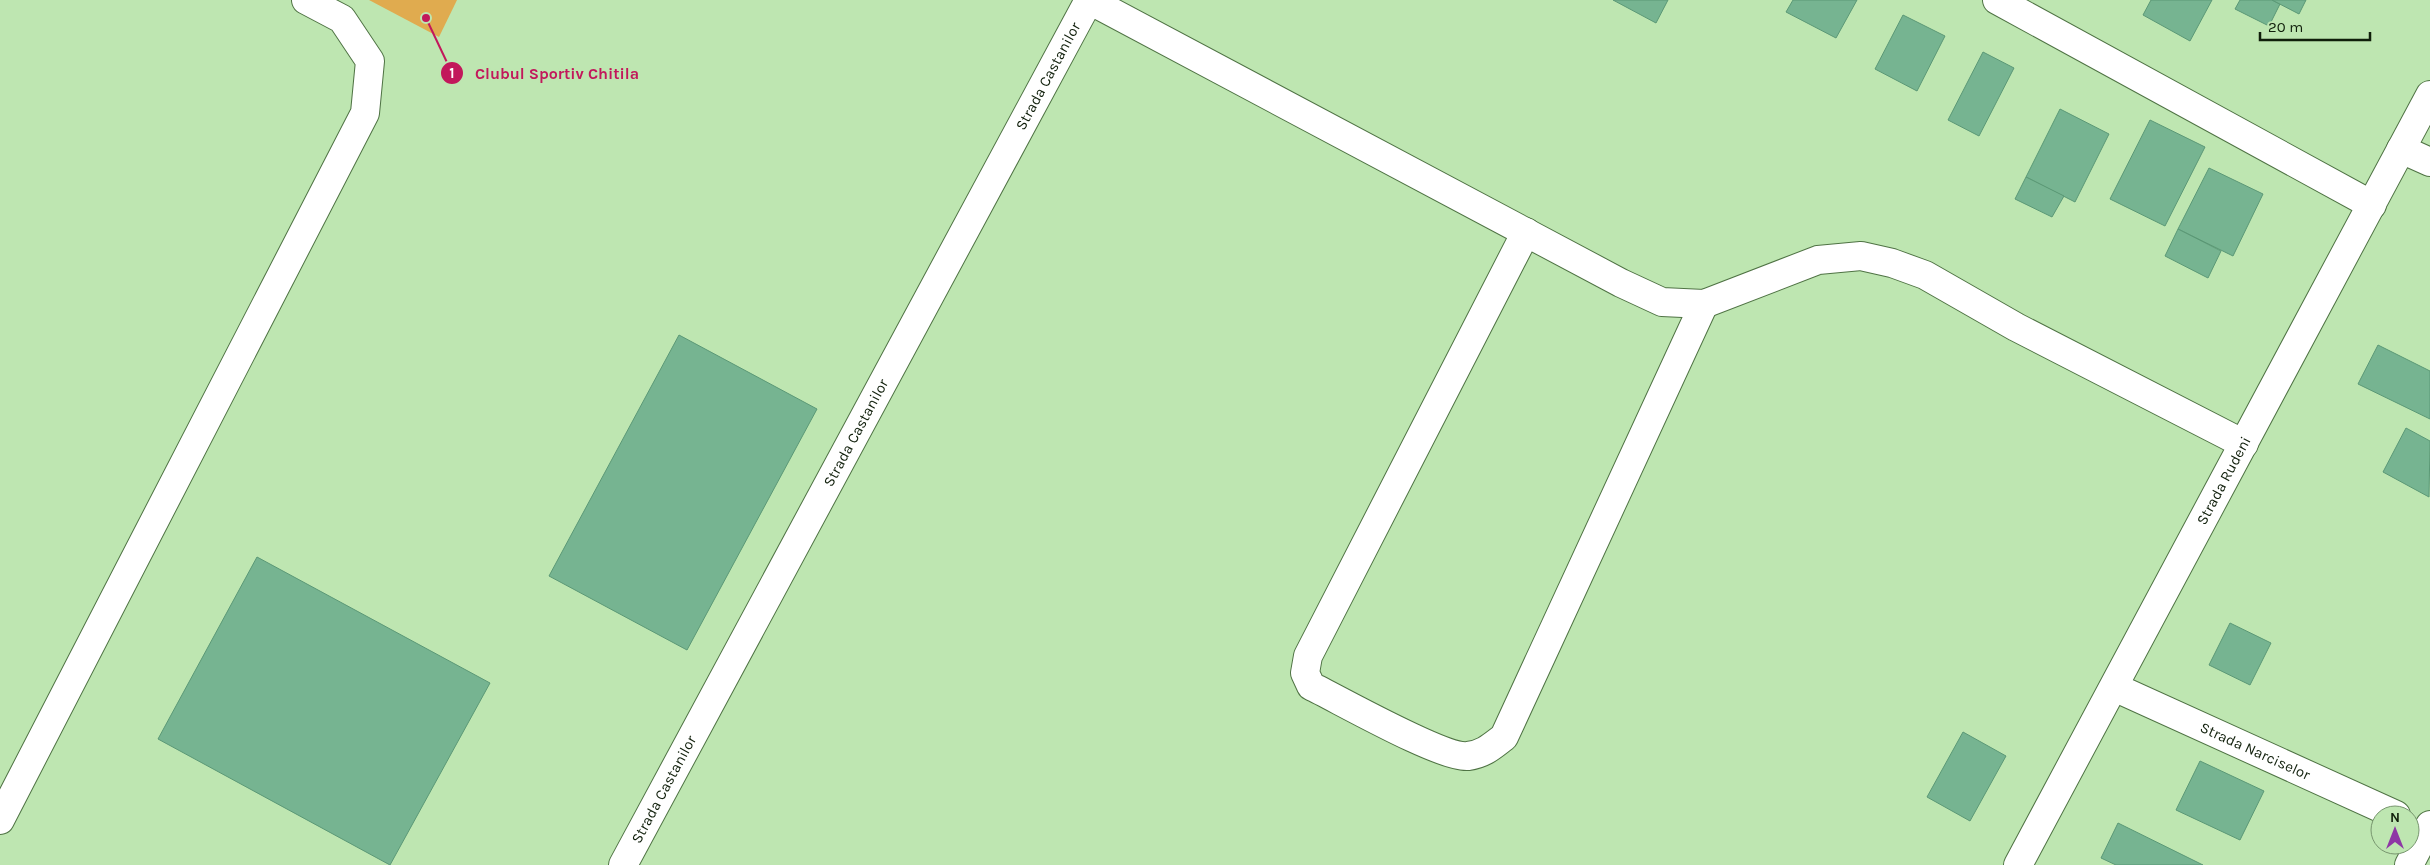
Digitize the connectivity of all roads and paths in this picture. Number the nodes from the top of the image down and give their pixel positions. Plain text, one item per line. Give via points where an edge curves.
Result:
1 (306, 0) edge
2 (1089, 0) edge
3 (2007, 2) edge
4 (2430, 95) edge
5 (2401, 149) junction
6 (2430, 162) edge
7 (2372, 205) junction
8 (1526, 232) junction
9 (1704, 304) junction
10 (2244, 444) junction
11 (2114, 687) junction
12 (2374, 805) edge
13 (0, 820) edge
14 (2424, 827) edge
15 (623, 865) edge
16 (2018, 865) edge
17 (2409, 865) edge

1 - 13 street via 342,19 370,61 365,113
2 - 8 street
2 - 15 street, Strada Castanilor
3 - 7 street
4 - 5 street, Strada Rudeni
5 - 6 street
5 - 7 street, Strada Rudeni
7 - 10 street, Strada Rudeni
8 - 9 street via 1662,302
8 - 9 street via 1308,656 1306,673 1311,686 1439,751 1466,757 1484,753 1504,737
9 - 10 street via 1818,260 1861,256 1892,263 1925,275 2016,327
10 - 11 street, Strada Rudeni
11 - 12 street, Strada Narciselor
11 - 16 street, Strada Rudeni
14 - 17 street

